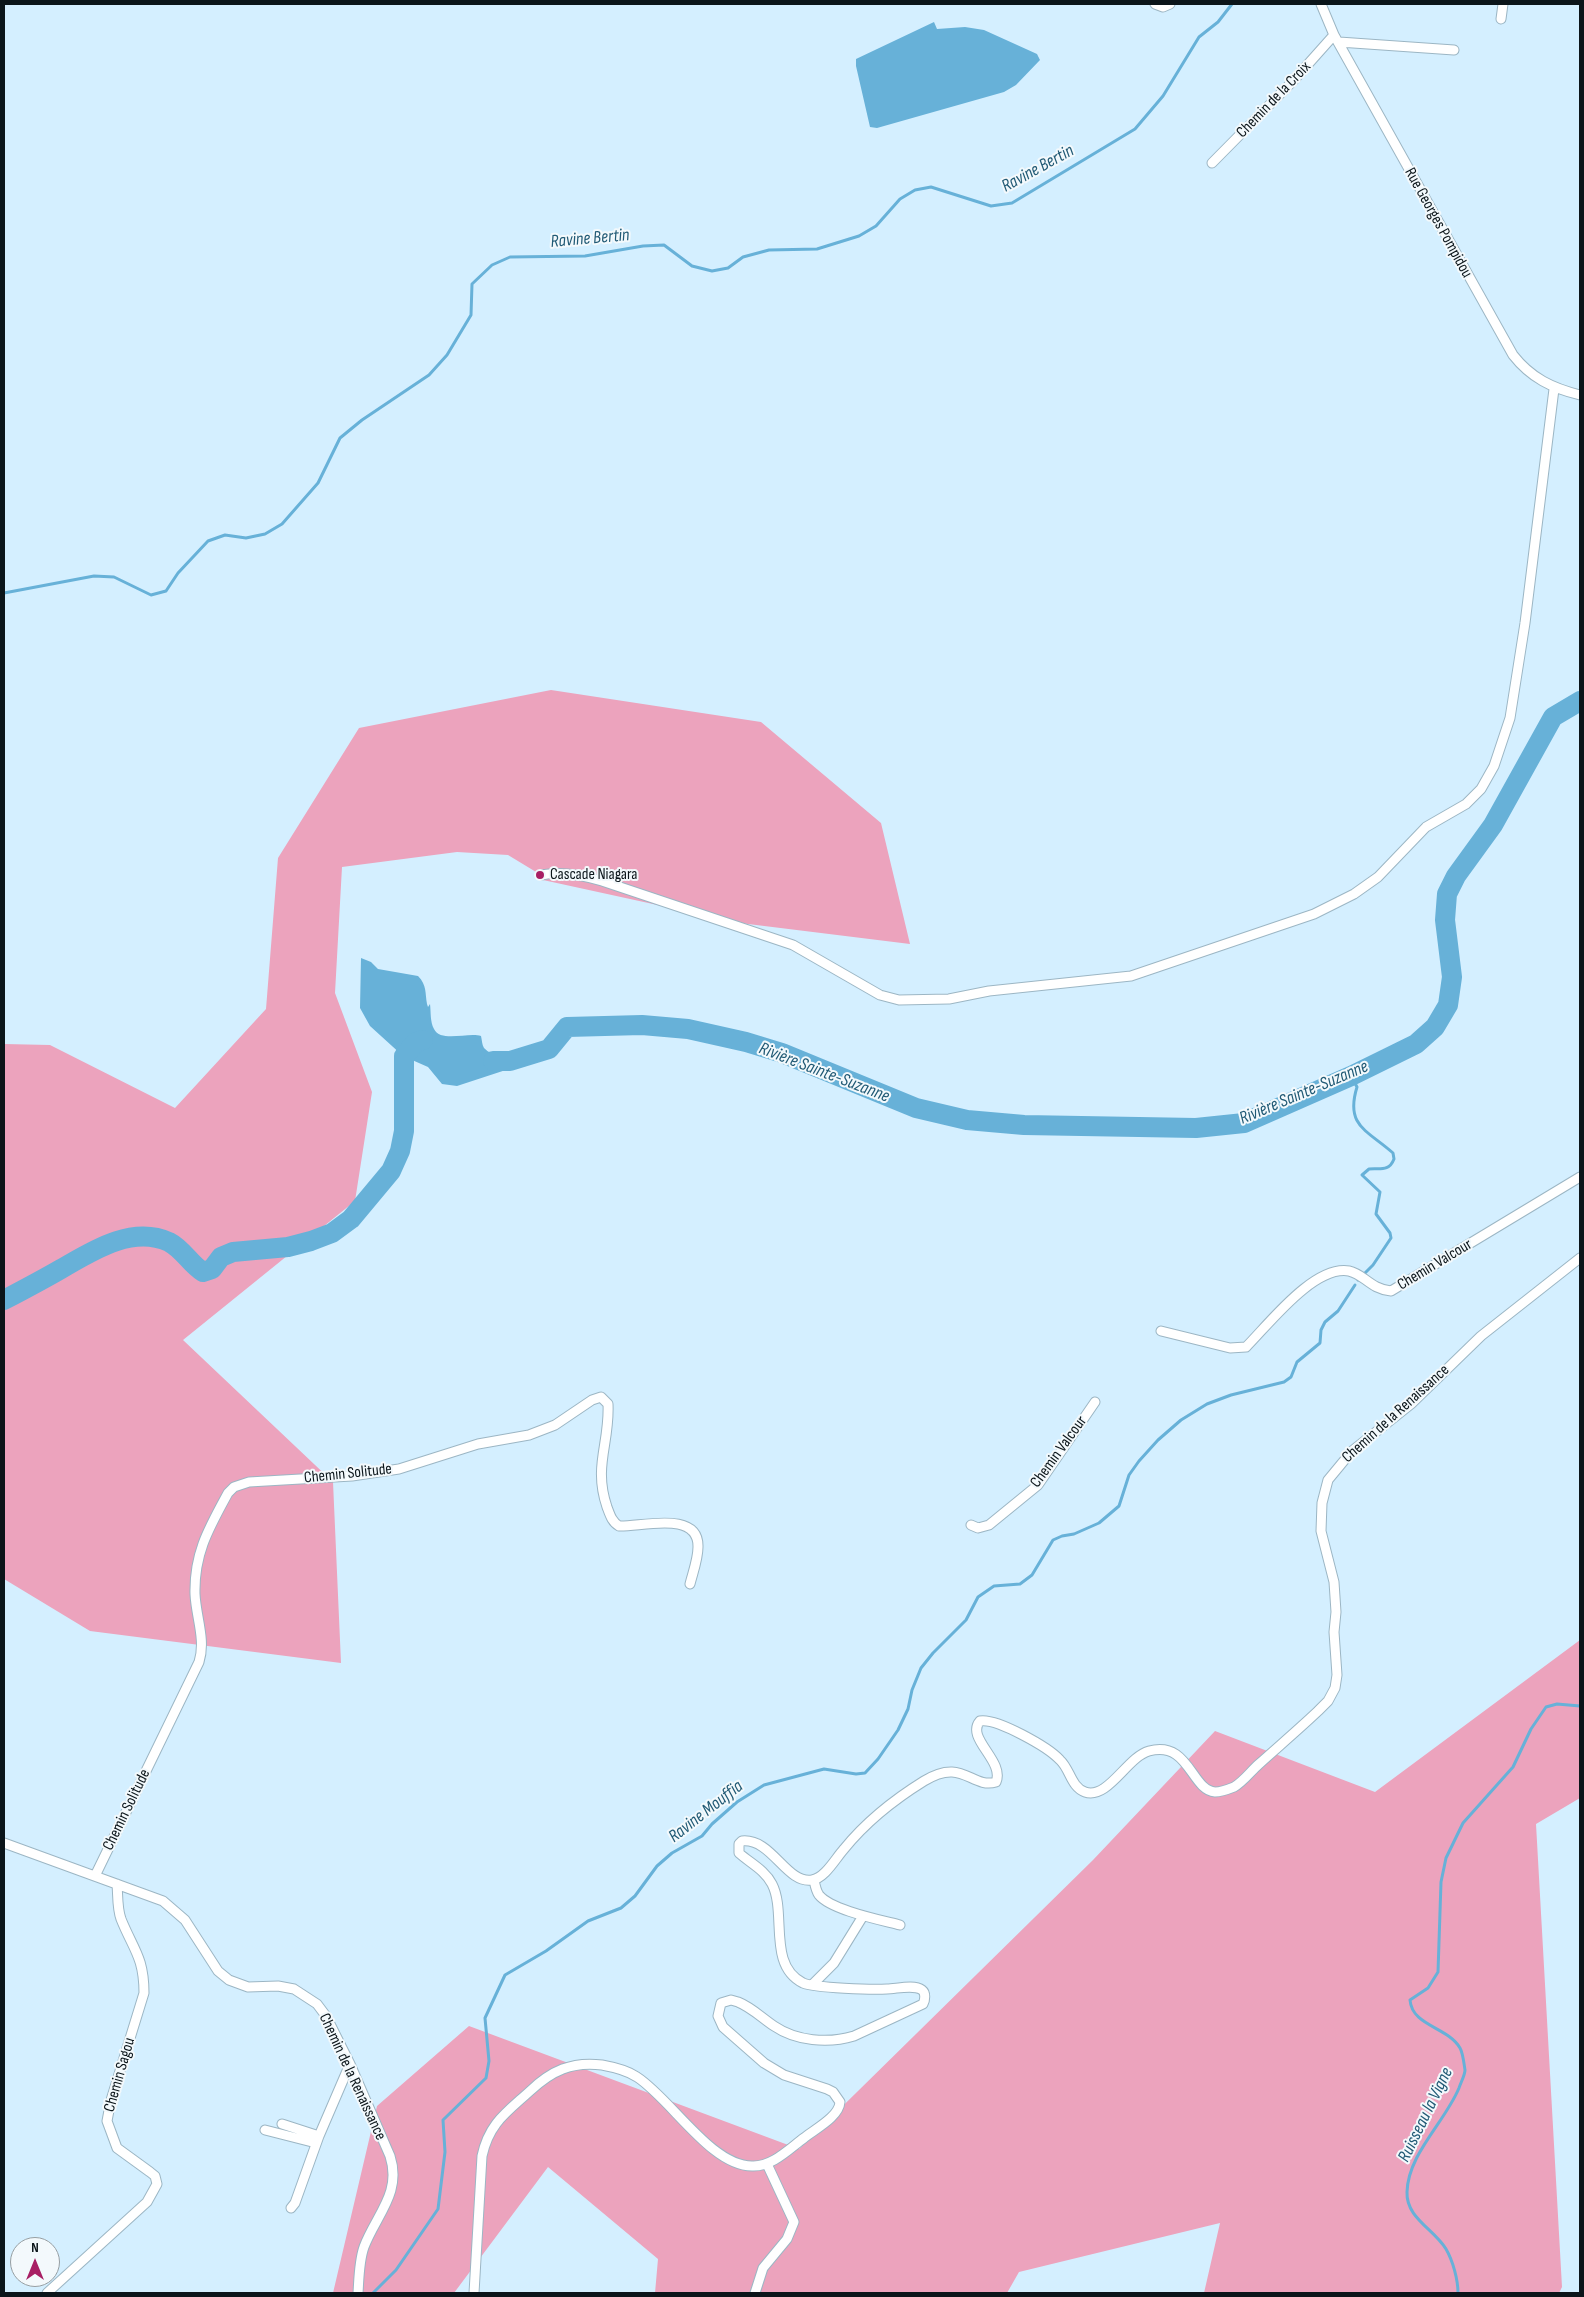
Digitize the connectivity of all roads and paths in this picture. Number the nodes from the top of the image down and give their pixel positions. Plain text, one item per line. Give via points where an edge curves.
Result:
1 (1155, 4) edge
2 (1170, 4) edge
3 (1321, 4) edge
4 (1503, 4) edge
5 (1501, 18) dead end
6 (1337, 39) junction
7 (1454, 50) dead end
8 (1212, 163) dead end
9 (1554, 389) junction
10 (1580, 395) edge
11 (541, 875) dead end
12 (1580, 1177) edge
13 (1580, 1258) edge
14 (1161, 1332) dead end
15 (1094, 1402) dead end
16 (971, 1525) dead end
17 (690, 1584) dead end
18 (4, 1843) edge
19 (95, 1876) junction
20 (814, 1880) junction
21 (117, 1884) junction
22 (864, 1916) junction
23 (900, 1925) dead end
24 (812, 1985) junction
25 (350, 2064) junction
26 (282, 2124) dead end
27 (265, 2130) dead end
28 (318, 2140) junction
29 (767, 2164) junction
30 (290, 2208) dead end
31 (46, 2293) edge
32 (358, 2293) edge
33 (474, 2293) edge
34 (755, 2293) edge

1 - 2 street via 1163,7
3 - 6 street, Rue Georges Pompidou
4 - 5 street
6 - 7 street
6 - 8 street, Chemin de la Croix
6 - 9 street, Rue Georges Pompidou via 1513,355 1523,368
9 - 10 street
9 - 11 street via 1526,623 1512,708 1494,766 1466,804 1426,827 1378,877 1354,894 1314,914 1131,976 989,991 949,999 899,1000 880,995 793,945 602,880 578,874
12 - 14 street, Chemin Valcour via 1391,1291 1372,1286 1352,1271 1324,1274 1300,1293 1246,1347 1222,1347
13 - 20 street, Chemin de la Renaissance via 1481,1336 1411,1404 1352,1452 1333,1473 1325,1488 1321,1531 1334,1582 1335,1688 1318,1711 1234,1786 1215,1792 1208,1789 1178,1755 1155,1749 1140,1754 1101,1790 1084,1792 1052,1753 1005,1725 980,1721 978,1736 996,1767 996,1782 979,1781 951,1771 924,1781 860,1830 820,1878
15 - 16 street, Chemin Valcour via 1038,1485 989,1525 978,1528
17 - 19 street, Chemin Solitude via 698,1544 688,1528 674,1522 619,1526 610,1518 600,1474 609,1415 608,1404 601,1397 555,1425 529,1436 478,1444 398,1469 352,1476 249,1482 234,1487 206,1537 196,1565 195,1596 202,1645 199,1662
18 - 19 street, Chemin de la Renaissance
19 - 21 street, Chemin de la Renaissance
20 - 22 street via 818,1894 825,1900
20 - 24 street via 798,1877 759,1844 747,1841 739,1844 739,1853 759,1867 772,1883 781,1946 789,1969 803,1983
21 - 25 street, Chemin de la Renaissance via 171,1906 195,1934 218,1971 229,1980 248,1987 286,1987 311,1998 326,2016
21 - 31 street, Chemin Sagou via 122,1919 140,1957 144,1993 111,2100 109,2131 117,2148 155,2176 156,2189 146,2202
22 - 23 street
22 - 24 street via 838,1958
24 - 29 street via 886,1990 916,1988 922,1990 925,1999 918,2007 854,2036 826,2040 797,2038 745,2005 731,2000 721,2003 718,2016 723,2027 764,2063 784,2075 833,2092 840,2102 837,2111 826,2121
25 - 28 street
25 - 32 street, Chemin de la Renaissance via 390,2156 394,2177 389,2200 364,2248
26 - 28 street
27 - 28 street
28 - 30 street via 295,2203
29 - 33 street via 752,2166 726,2158 706,2144 655,2090 636,2076 596,2064 577,2064 559,2069 538,2083 497,2121 486,2139 482,2156
29 - 34 street via 794,2222 787,2239 763,2268

